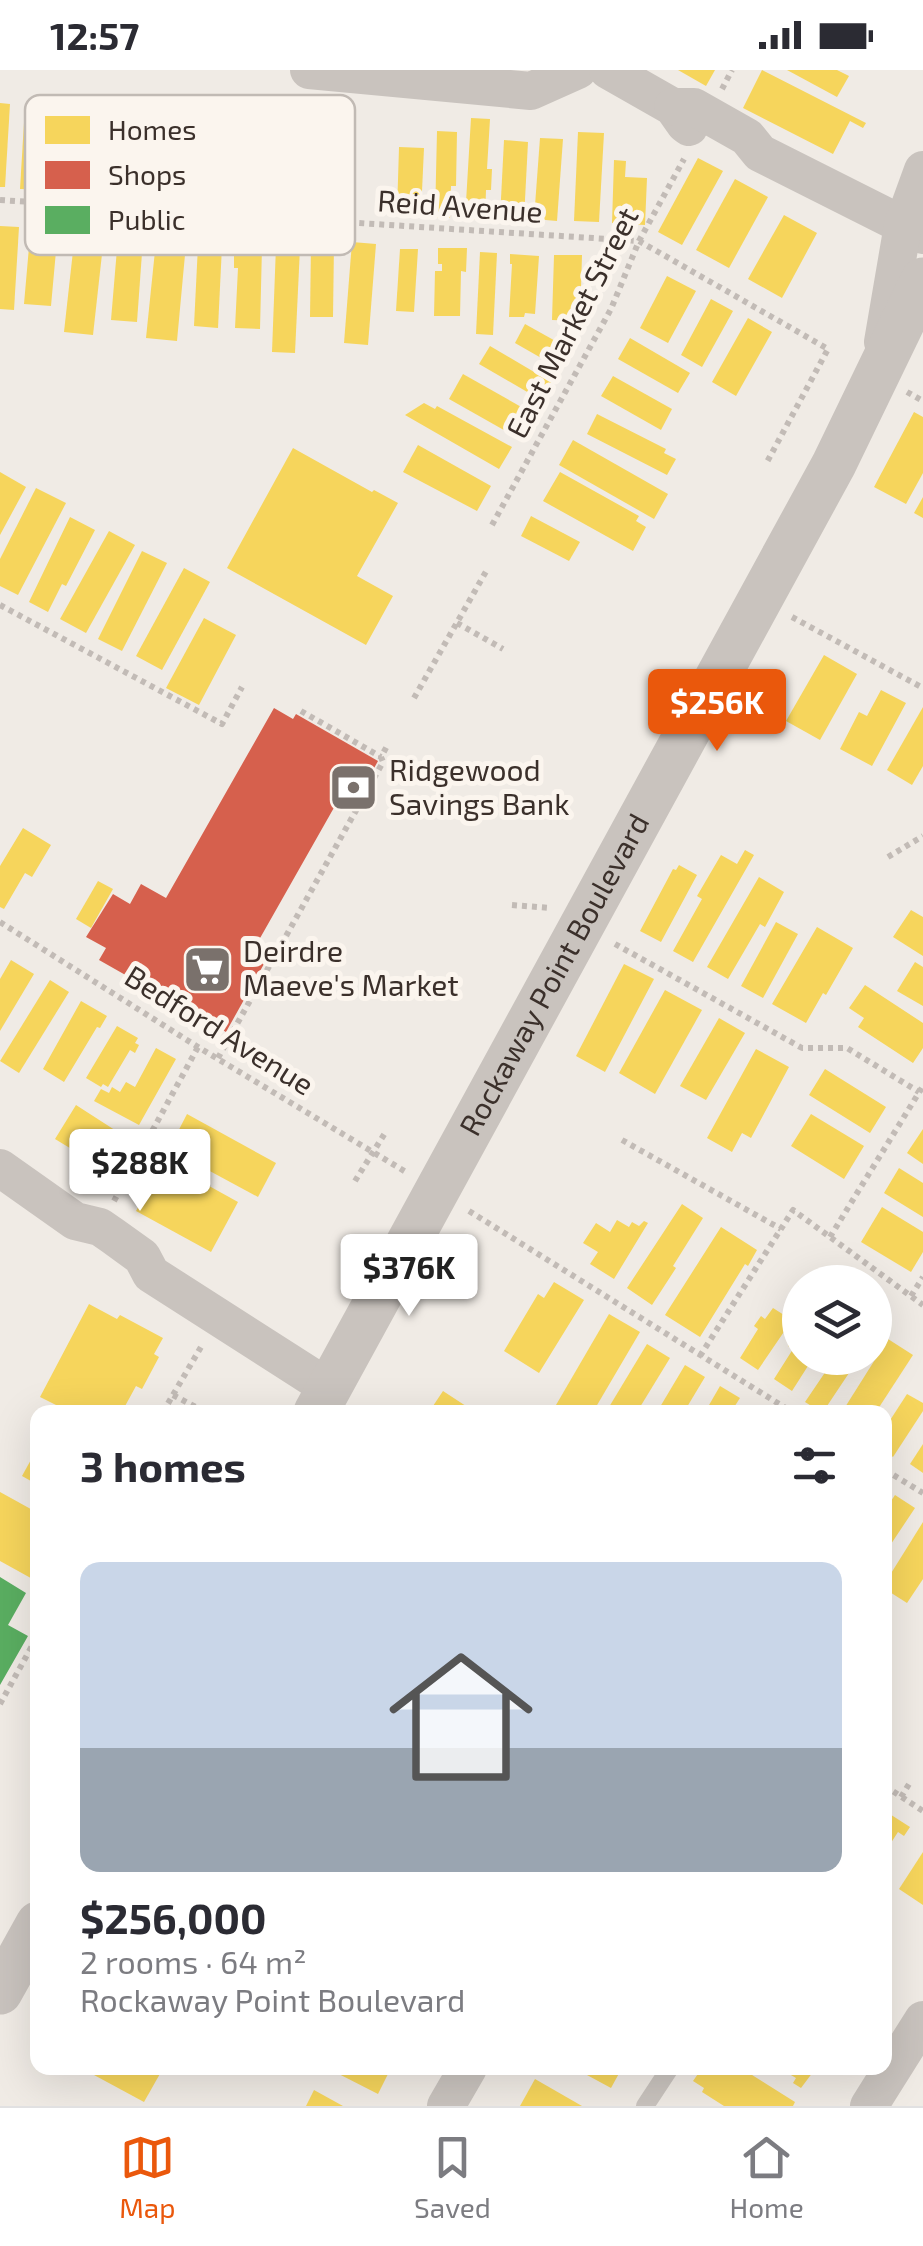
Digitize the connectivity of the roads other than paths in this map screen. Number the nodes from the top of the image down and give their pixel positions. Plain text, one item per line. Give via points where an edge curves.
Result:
1 (309, 70) edge
2 (578, 70) edge
3 (608, 70) edge
4 (923, 170) edge
5 (913, 230) edge
6 (923, 280) edge
7 (877, 376) junction
8 (0, 1168) edge
9 (322, 1400) edge
10 (30, 1938) edge
11 (0, 1992) edge
12 (923, 2020) edge
13 (892, 2069) edge
14 (464, 2075) edge
15 (665, 2075) edge
16 (888, 2075) edge
17 (446, 2106) edge
18 (645, 2106) edge
19 (869, 2106) edge

1 - 2 street via 532,91
3 - 5 street via 740,154 760,152
4 - 5 street, Rockaway Point Boulevard
5 - 7 street, Rockaway Point Boulevard
6 - 7 street, Rockaway Point Boulevard
7 - 9 street, Rockaway Point Boulevard
8 - 9 street via 75,1221 90,1246 128,1274 152,1274
10 - 11 street
12 - 13 street
14 - 17 street
15 - 18 lane
16 - 19 street

